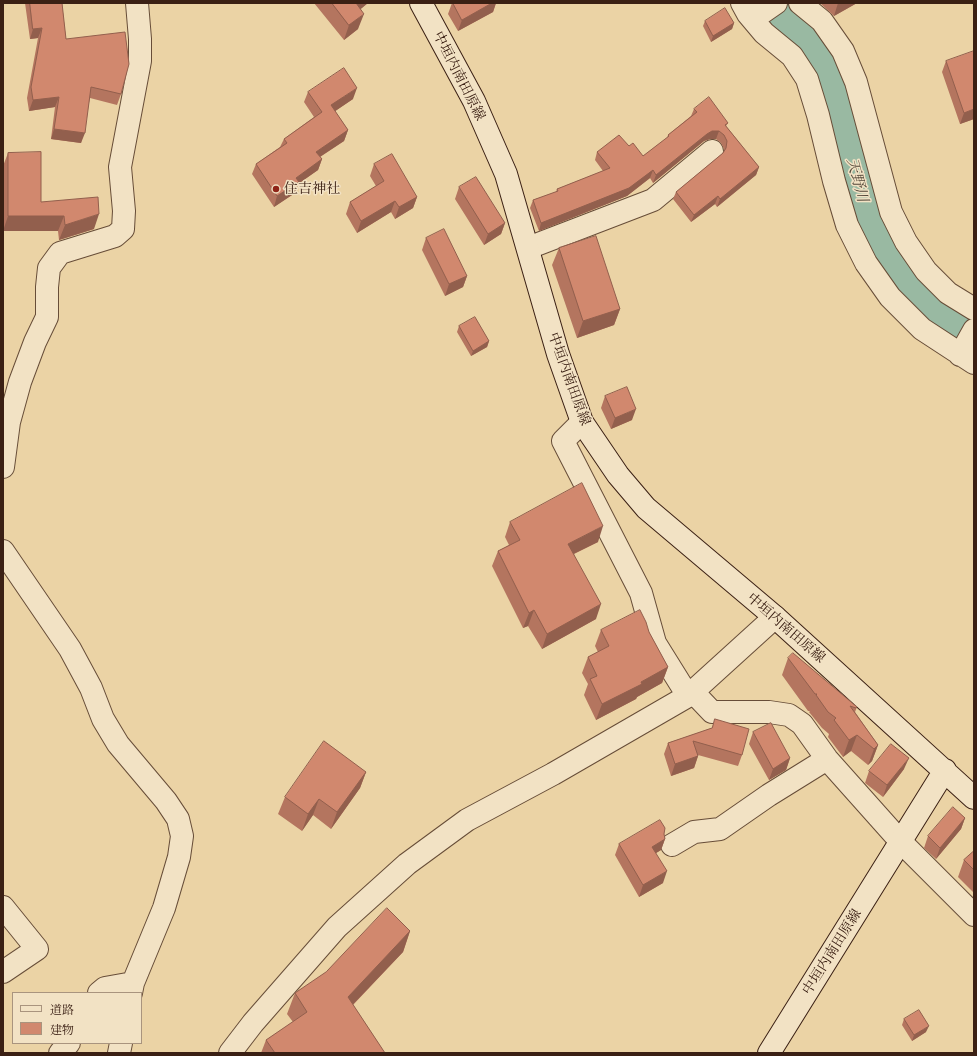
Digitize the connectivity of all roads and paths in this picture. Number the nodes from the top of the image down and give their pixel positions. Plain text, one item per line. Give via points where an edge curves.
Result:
1 (137, 3) edge
2 (421, 3) edge
3 (776, 3) edge
4 (800, 3) edge
5 (747, 11) edge
6 (712, 151) dead end
7 (528, 248) junction
8 (974, 309) edge
9 (974, 330) edge
10 (967, 359) edge
11 (582, 422) junction
12 (3, 467) edge
13 (3, 551) edge
14 (775, 616) junction
15 (690, 694) junction
16 (827, 759) junction
17 (945, 770) junction
18 (974, 798) edge
19 (901, 842) junction
20 (672, 845) dead end
21 (3, 907) edge
22 (974, 916) edge
23 (3, 972) edge
24 (132, 988) edge
25 (100, 992) edge
26 (68, 1044) edge
27 (60, 1053) edge
28 (230, 1053) edge
29 (769, 1053) edge

1 - 12 street via 140,61 120,167 123,229 115,236 60,253 49,268 46,287 47,318 20,382 9,422
2 - 7 street, 中垣内南田原線 via 474,102 502,166
3 - 5 street
4 - 8 street via 822,21 843,51 856,82 891,212 906,242 926,271 948,293
5 - 10 street via 764,33 792,56 807,79 847,225 866,263 890,297 922,329
6 - 7 street via 654,200
7 - 11 street, 中垣内南田原線 via 558,354
9 - 10 street
11 - 14 street, 中垣内南田原線 via 618,475 646,508
11 - 15 street via 563,441 641,593 655,643
13 - 24 street via 70,649 91,688 103,719 118,744 178,819 182,836 179,857 164,908
14 - 15 street
14 - 17 street, 中垣内南田原線
15 - 16 street via 712,712 769,712 789,715 802,724
15 - 28 street via 553,774 467,820 407,864 337,927
16 - 19 street
16 - 20 street via 720,829 694,832
17 - 18 street, 中垣内南田原線
17 - 19 street, 中垣内南田原線
19 - 22 street
19 - 29 street, 中垣内南田原線
21 - 23 street via 38,949
24 - 25 street via 105,988
26 - 27 street

